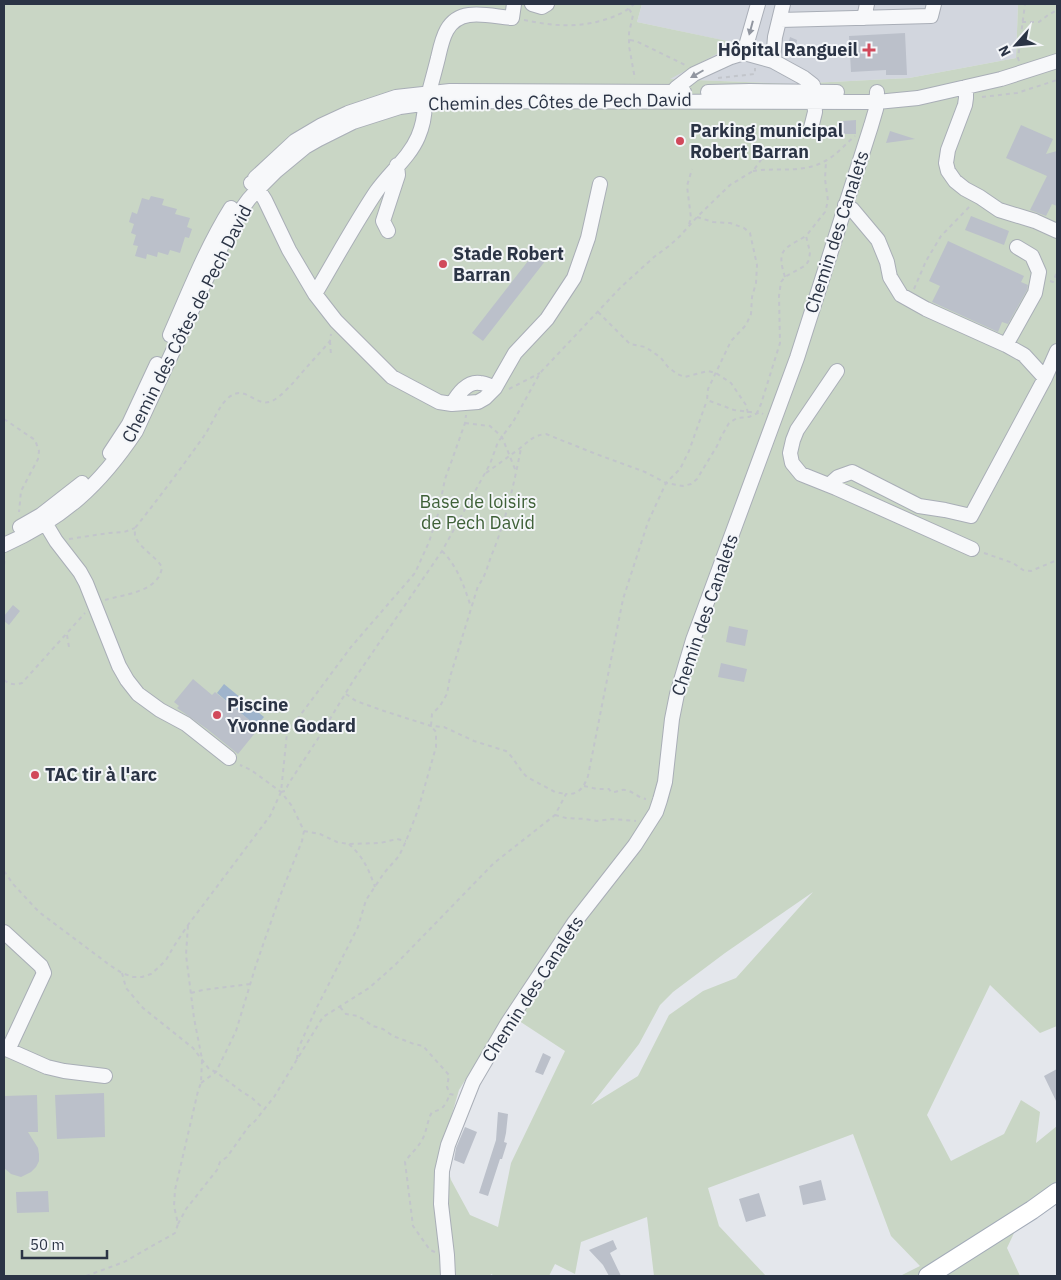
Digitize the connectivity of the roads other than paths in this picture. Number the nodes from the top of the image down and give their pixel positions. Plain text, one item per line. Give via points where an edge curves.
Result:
1 (514, 4) edge
2 (532, 4) edge
3 (547, 4) edge
4 (758, 4) edge
5 (783, 4) edge
6 (867, 4) edge
7 (934, 4) edge
8 (864, 18) junction
9 (780, 20) junction
10 (744, 52) junction
11 (773, 61) junction
12 (1057, 61) edge
13 (966, 93) junction
14 (675, 96) junction
15 (814, 97) junction
16 (877, 97) junction
17 (427, 98) junction
18 (811, 128) dead end
19 (397, 165) junction
20 (600, 184) dead end
21 (254, 186) junction
22 (845, 205) junction
23 (388, 231) dead end
24 (1057, 231) edge
25 (1017, 247) dead end
26 (315, 294) junction
27 (1006, 345) junction
28 (1057, 350) edge
29 (837, 371) dead end
30 (1045, 378) junction
31 (495, 388) junction
32 (452, 404) junction
33 (829, 485) junction
34 (43, 519) junction
35 (4, 535) edge
36 (4, 545) edge
37 (972, 549) road end
38 (229, 758) road end
39 (4, 932) edge
40 (6, 1049) edge
41 (104, 1076) dead end
42 (1057, 1192) edge
43 (448, 1276) edge
44 (928, 1276) edge

1 - 17 street via 512,18 468,15 448,27
2 - 3 street via 542,7
4 -> 10 street
5 - 9 street
6 - 8 street
7 - 8 street via 931,16
8 - 9 street
9 - 11 street
10 - 11 street
10 -> 14 street via 694,74 676,88
11 - 15 street via 813,85
12 - 13 street, Chemin des Côtes de Pech David
13 - 16 street, Chemin des Côtes de Pech David via 945,91
13 - 24 street via 948,150 948,171 966,190 999,210
14 - 15 street, Chemin des Côtes de Pech David
14 - 17 street, Chemin des Côtes de Pech David via 450,91
15 - 16 street, Chemin des Côtes de Pech David
15 - 18 street
16 - 22 street, Chemin des Canalets
17 - 19 street via 418,138
17 - 21 street, Chemin des Côtes de Pech David via 396,97 322,125 295,141
19 - 23 street via 398,175 383,221
19 - 26 street via 377,190
20 - 31 street via 588,238 574,278 547,319 515,353
21 - 26 street via 265,200
21 - 34 street, Chemin des Côtes de Pech David via 230,209 217,231 129,424 114,448 93,473
22 - 27 street via 878,240 890,278 901,295
22 - 43 street, Chemin des Canalets via 797,358 692,640 677,694 660,800 649,825 574,924 508,1024 473,1082 448,1145 442,1172 441,1204
25 - 27 street via 1032,256 1039,272 1035,293
26 - 32 street via 336,321 392,377 439,402
27 - 30 street via 1024,354
28 - 30 street
29 - 33 street via 797,430 790,453 792,463 801,474
30 - 33 street via 971,516 919,506 852,472 838,477
31 - 32 street via 478,402
31 - 32 street via 478,382 469,385
33 - 37 street
34 - 35 street, Chemin des Côtes de Pech David
34 - 36 street, Chemin des Côtes de Pech David via 26,534
34 - 38 street via 86,583 127,680 138,694 186,724
39 - 40 street via 41,966 44,974
40 - 41 street via 46,1067
42 - 44 main road

